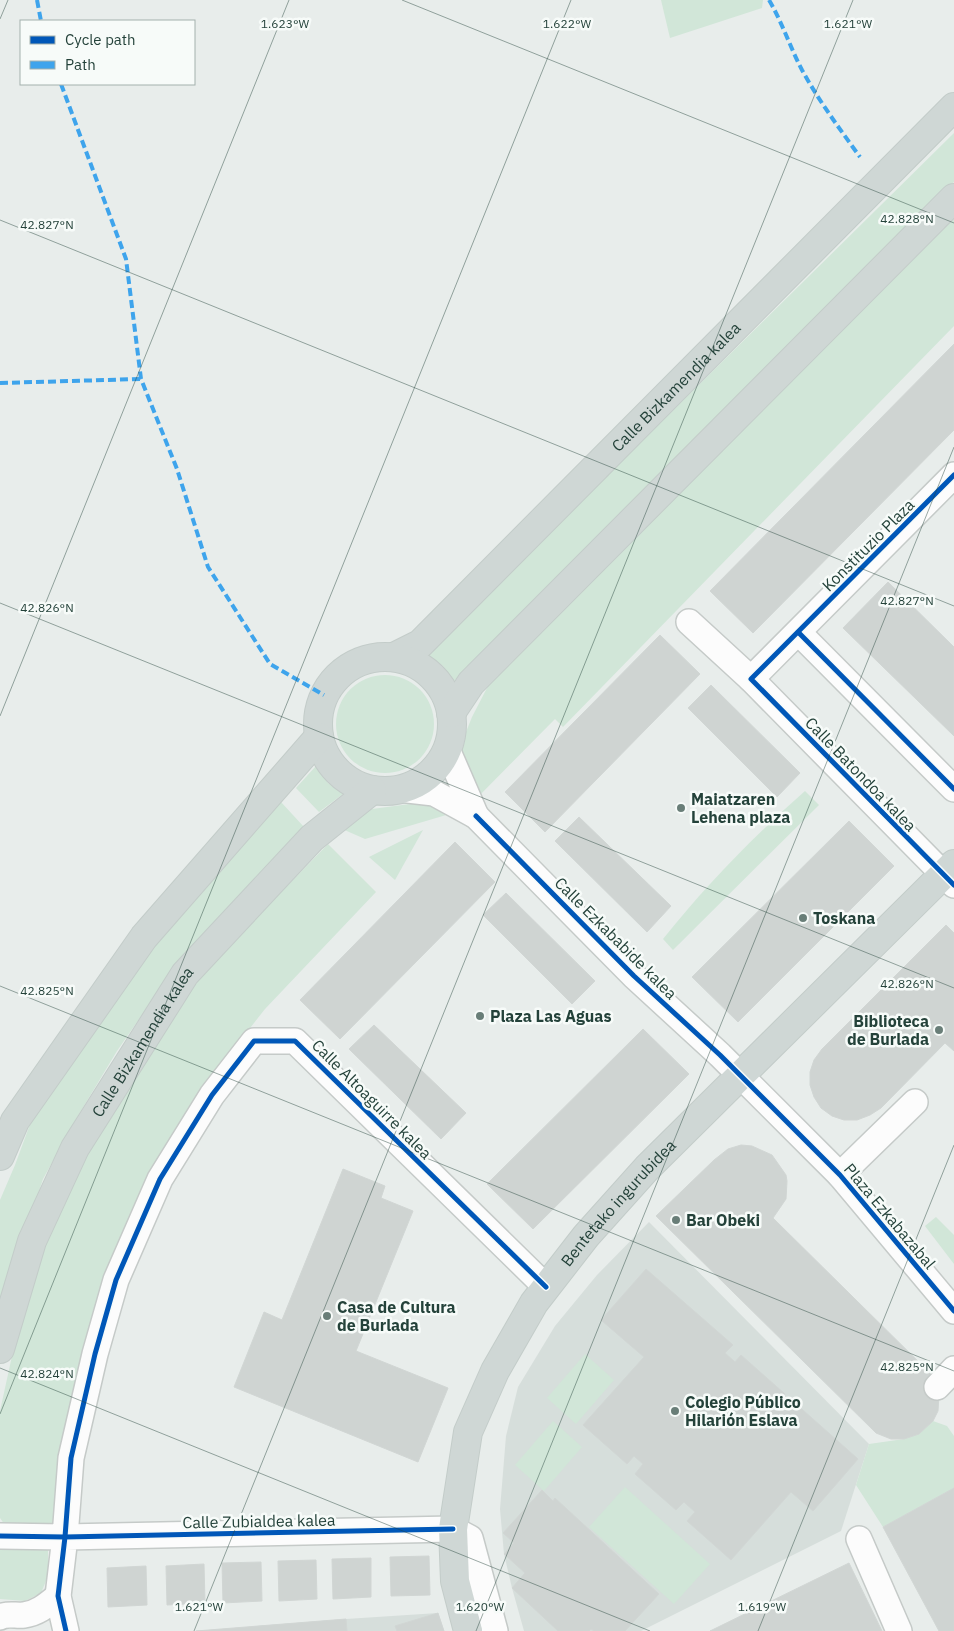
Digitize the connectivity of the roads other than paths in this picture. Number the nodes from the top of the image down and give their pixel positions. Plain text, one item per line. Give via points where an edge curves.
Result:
1 (954, 107) edge
2 (954, 198) edge
3 (954, 475) edge
4 (689, 622) dead end
5 (799, 632) junction
6 (394, 657) junction
7 (751, 679) junction
8 (451, 713) junction
9 (319, 737) junction
10 (447, 750) junction
11 (399, 789) junction
12 (954, 789) edge
13 (372, 790) junction
14 (476, 816) junction
15 (950, 875) edge
16 (740, 1076) junction
17 (915, 1102) dead end
18 (0, 1156) edge
19 (840, 1175) junction
20 (546, 1287) junction
21 (954, 1311) edge
22 (0, 1349) edge
23 (954, 1369) edge
24 (937, 1387) dead end
25 (453, 1529) junction
26 (0, 1536) edge
27 (65, 1537) junction
28 (858, 1539) dead end
29 (58, 1596) junction
30 (0, 1617) edge
31 (66, 1631) edge
32 (468, 1631) edge
33 (495, 1631) edge
34 (899, 1631) edge

1 - 6 main road, Calle Bizkamendia kalea via 420,644
2 - 8 main road via 472,683
3 - 5 street, Konstituzio Plaza
4 - 7 street, Calle Batondoa kalea
5 - 7 street, Konstituzio Plaza
5 - 12 street
6 - 8 main road via 414,663 431,676 444,693
6 - 9 main road via 372,658 352,665 336,678 322,702 318,716
7 - 15 street, Calle Batondoa kalea
8 - 10 main road via 452,731
9 - 13 main road via 325,755 337,771 353,783
9 - 18 main road via 144,937 15,1121
10 - 11 main road via 436,768 419,782
10 - 14 street, Calle Ezkababide kalea
11 - 13 main road
11 - 14 street, Calle Ezkababide kalea via 434,793
13 - 22 main road, Calle Bizkamendia kalea via 312,838 185,974 76,1148 32,1241
14 - 16 street, Calle Ezkababide kalea via 634,976
15 - 16 main road, Bentetako ingurubidea
16 - 19 street, Plaza Ezkabazabal
16 - 20 main road, Bentetako ingurubidea via 647,1168 586,1236
17 - 19 street
19 - 21 street, Plaza Ezkabazabal
20 - 25 main road, Bentetako ingurubidea via 495,1372 468,1432
20 - 27 street, Calle Altoaguirre kalea via 295,1041 254,1041 212,1094 160,1179 116,1280 70,1458
23 - 24 street
25 - 27 street, Calle Zubialdea kalea
25 - 32 main road, Bentetako ingurubidea via 455,1582
25 - 33 street via 470,1538
26 - 27 street, Calle Zubialdea kalea
27 - 29 street
28 - 34 street
29 - 30 street via 40,1611
29 - 31 street

